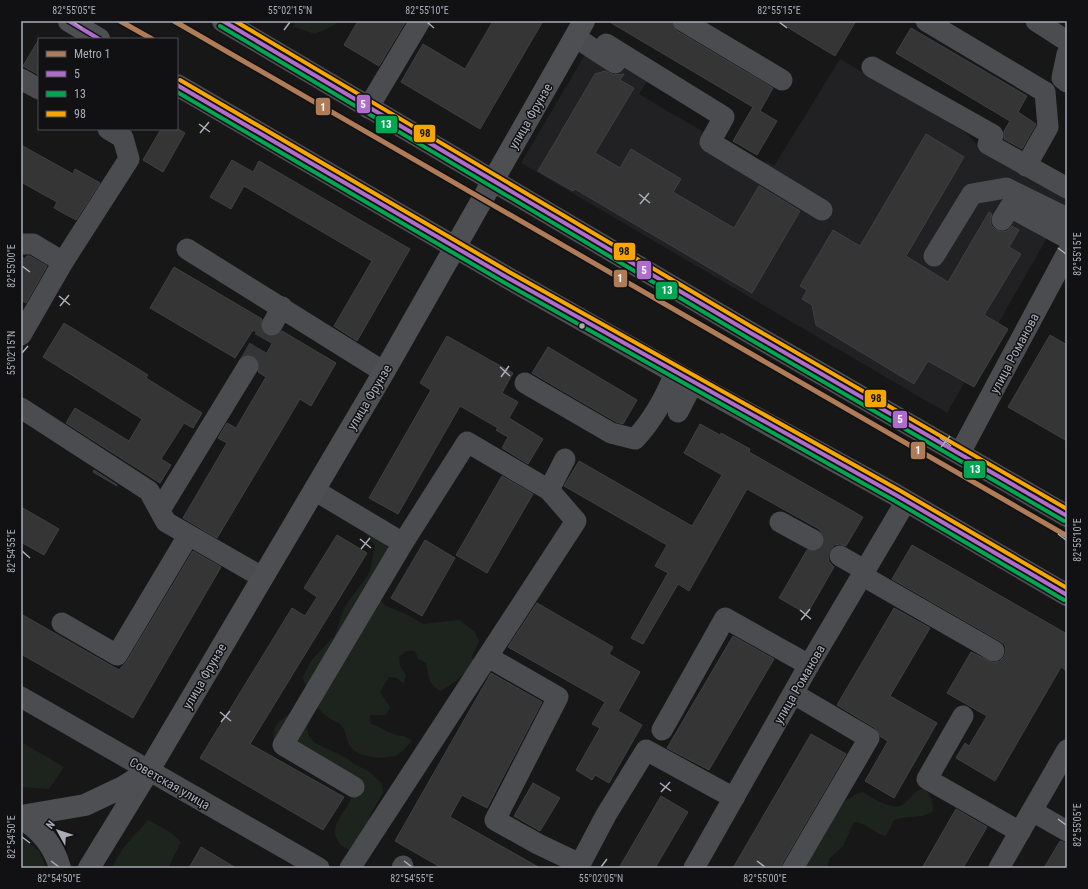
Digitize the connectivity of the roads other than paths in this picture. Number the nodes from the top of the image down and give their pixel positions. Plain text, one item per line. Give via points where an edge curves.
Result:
1 (69, 21) edge
2 (223, 21) edge
3 (420, 21) edge
4 (683, 21) edge
5 (926, 21) edge
6 (1036, 21) edge
7 (579, 29) edge
8 (97, 38) edge
9 (1067, 41) edge
10 (606, 44) dead end
11 (1067, 54) edge
12 (872, 67) dead end
13 (21, 79) edge
14 (639, 79) dead end
15 (782, 80) dead end
16 (1067, 82) edge
17 (178, 86) edge
18 (38, 88) edge
19 (368, 108) junction
20 (110, 130) edge
21 (1026, 166) junction
22 (492, 180) junction
23 (1067, 188) edge
24 (822, 210) dead end
25 (1067, 218) edge
26 (1002, 220) dead end
27 (1067, 238) edge
28 (21, 244) edge
29 (455, 247) junction
30 (187, 249) dead end
31 (1067, 254) edge
32 (934, 256) dead end
33 (63, 262) junction
34 (282, 307) junction
35 (272, 325) tunnel mouth
36 (21, 335) edge
37 (248, 366) tunnel mouth
38 (384, 372) junction
39 (684, 378) junction
40 (525, 383) dead end
41 (21, 408) edge
42 (678, 412) dead end
43 (960, 453) junction
44 (565, 459) dead end
45 (314, 490) junction
46 (549, 490) junction
47 (906, 501) junction
48 (160, 510) junction
49 (1067, 516) edge
50 (780, 522) dead end
51 (188, 536) junction
52 (813, 540) tunnel mouth
53 (403, 543) junction
54 (840, 556) tunnel mouth
55 (864, 573) junction
56 (262, 577) junction
57 (1067, 595) edge
58 (62, 623) dead end
59 (994, 651) dead end
60 (488, 657) junction
61 (809, 665) junction
62 (794, 694) junction
63 (21, 697) edge
64 (963, 716) dead end
65 (662, 730) dead end
66 (1067, 750) edge
67 (149, 770) junction
68 (354, 786) dead end
69 (734, 798) junction
70 (1032, 811) junction
71 (21, 817) edge
72 (1067, 831) edge
73 (1020, 832) junction
74 (579, 866) edge
75 (700, 866) edge
76 (60, 868) edge
77 (89, 868) edge
78 (319, 868) edge
79 (350, 868) edge
80 (793, 868) edge
81 (999, 868) edge

1 - 8 main road
2 - 19 main road
3 - 19 street
4 - 15 street
5 - 21 street via 1044,92 1048,127
6 - 9 street
7 - 14 street
7 - 22 main road, улица Фрунзе
10 - 24 street via 724,117 710,142
11 - 16 street via 1062,78
12 - 21 street via 993,136 988,144
13 - 18 street
17 - 29 main road
19 - 22 main road
20 - 33 street via 122,138 129,158
21 - 23 street
22 - 29 main road, улица Фрунзе
22 - 43 main road via 748,332
25 - 32 street via 1006,188 972,194
26 - 27 street via 1010,207
28 - 33 street via 33,244
29 - 38 main road, улица Фрунзе
29 - 39 main road
30 - 34 street
31 - 43 street, улица Романова
33 - 36 street
34 - 35 street
34 - 38 street
37 - 48 street
38 - 45 main road, улица Фрунзе
39 - 40 street via 668,392 648,426 635,440 611,433
39 - 42 street
39 - 47 main road
41 - 48 street via 149,491
43 - 49 main road
44 - 46 street
45 - 53 street
45 - 56 main road, улица Фрунзе
46 - 53 street via 467,442
46 - 60 street via 576,521
47 - 55 street, улица Романова
47 - 57 main road
48 - 51 street via 166,522
50 - 52 street
51 - 56 street
51 - 58 street via 118,655
53 - 68 street via 283,745
54 - 55 street
55 - 59 street
55 - 61 street, улица Романова
56 - 67 main road, улица Фрунзе
60 - 74 street via 558,697 495,820
60 - 79 street
61 - 62 street, улица Романова
61 - 65 street via 725,618
62 - 69 street, улица Романова
62 - 80 street via 868,738
63 - 67 street, Советская улица
64 - 73 street via 927,779
66 - 70 street
67 - 71 main road, улица Фрунзе via 123,787 85,805
67 - 77 main road, улица Фрунзе
67 - 78 street, Советская улица
69 - 74 street via 646,750 606,815
69 - 75 street, улица Романова
70 - 72 street
70 - 73 street
71 - 76 main road via 44,836 52,847
73 - 81 street

